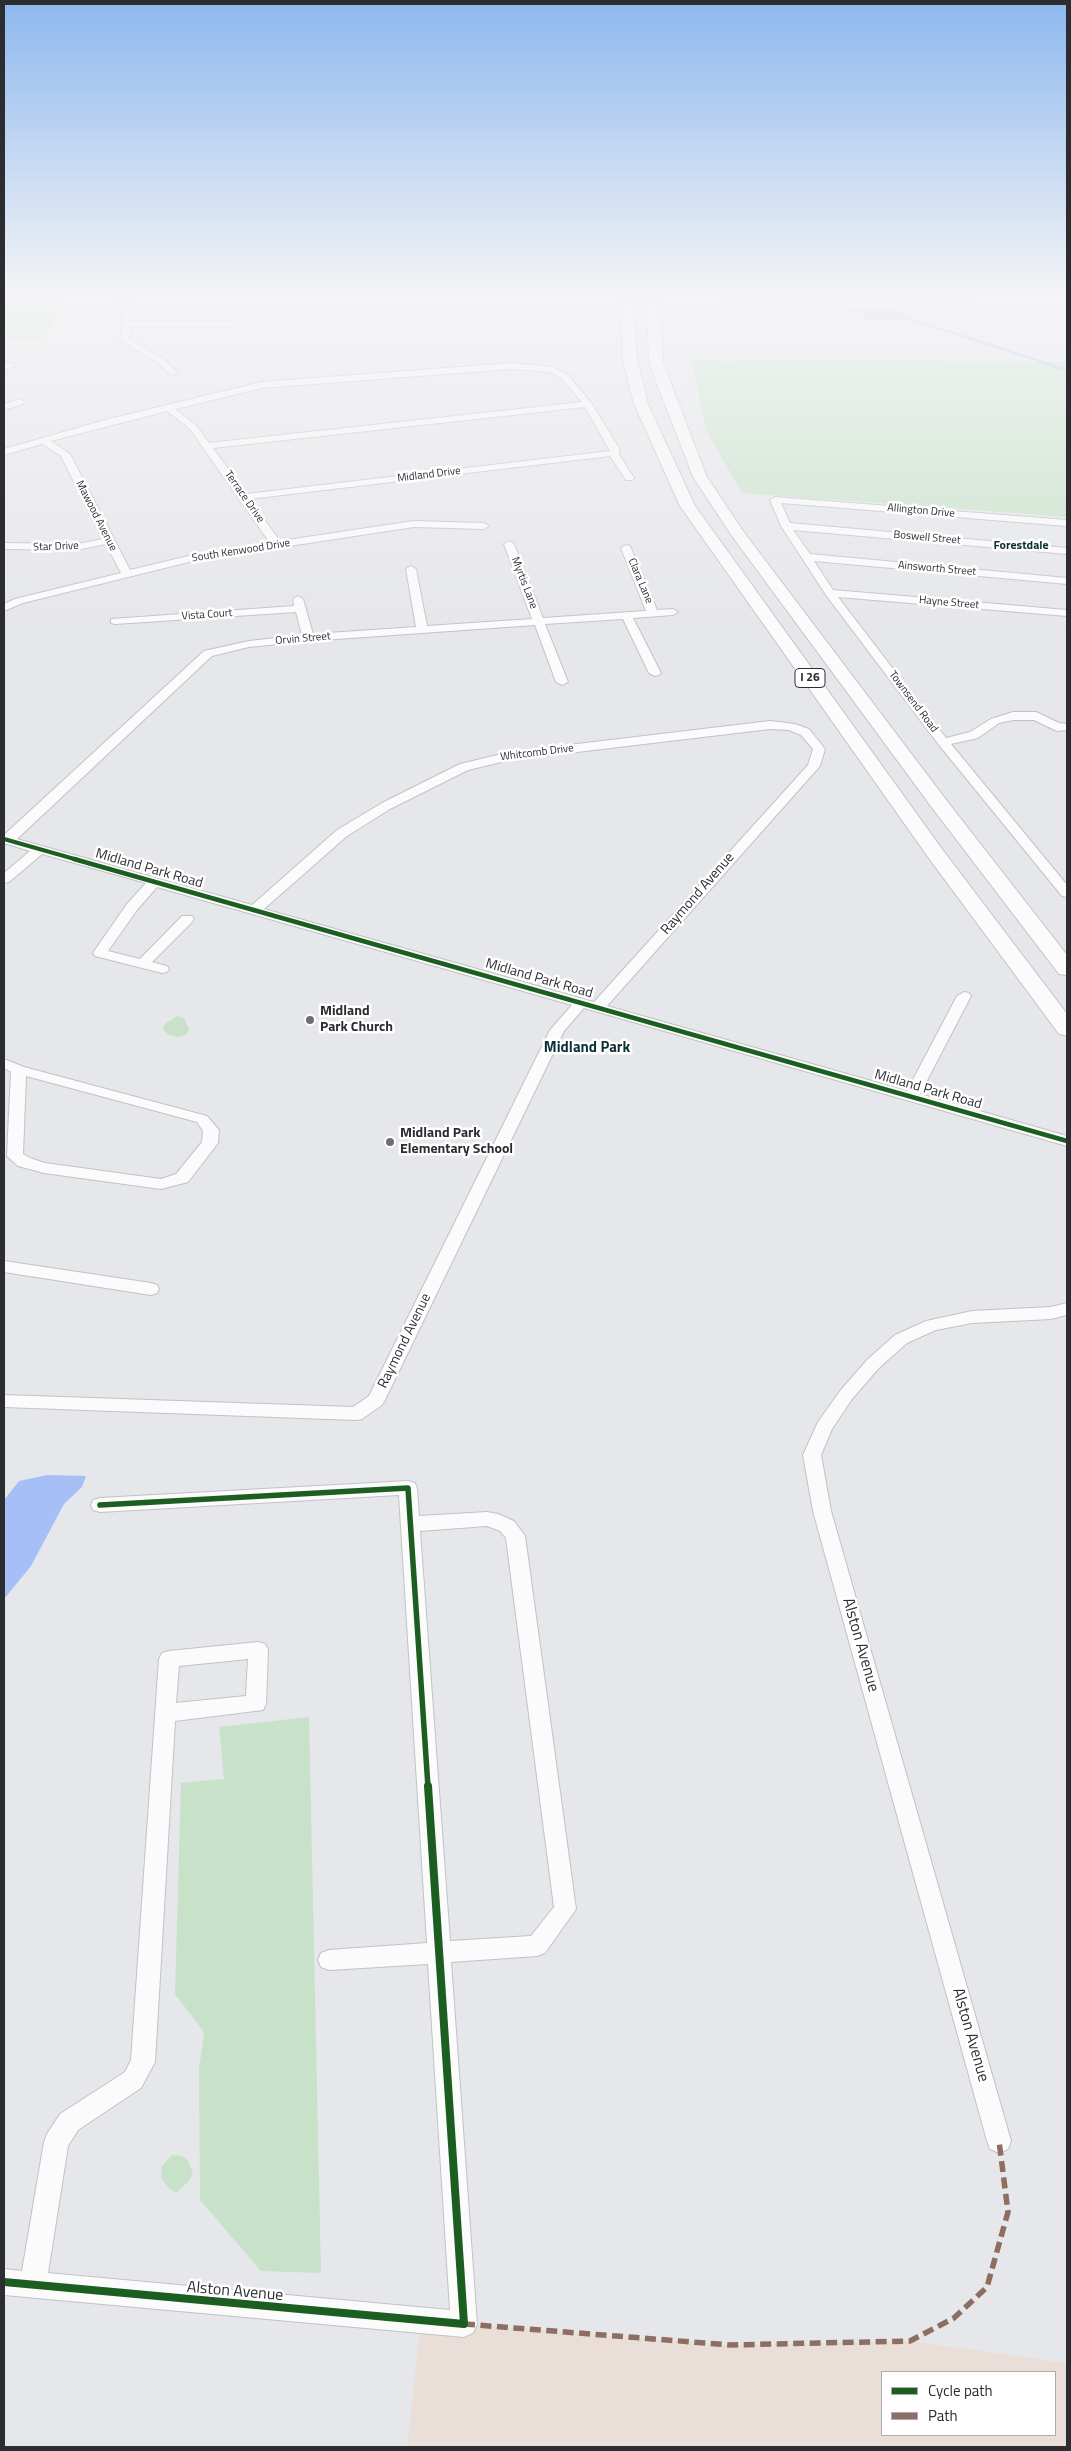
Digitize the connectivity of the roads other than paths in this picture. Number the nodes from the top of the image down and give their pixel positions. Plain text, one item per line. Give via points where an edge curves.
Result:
1 (176, 406) edge
2 (566, 406) edge
3 (589, 406) edge
4 (642, 406) edge
5 (671, 406) edge
6 (169, 408) junction
7 (44, 441) junction
8 (208, 446) junction
9 (4, 452) edge
10 (613, 453) junction
11 (629, 478) dead end
12 (244, 498) junction
13 (775, 500) joint
14 (1067, 523) edge
15 (484, 526) dead end
16 (786, 526) junction
17 (108, 541) junction
18 (277, 544) junction
19 (509, 544) dead end
20 (4, 546) edge
21 (626, 548) dead end
22 (1067, 551) edge
23 (807, 556) junction
24 (411, 570) dead end
25 (126, 573) junction
26 (1067, 581) edge
27 (830, 593) junction
28 (4, 608) edge
29 (673, 612) dead end
30 (1067, 613) edge
31 (653, 614) junction
32 (627, 616) junction
33 (114, 621) dead end
34 (539, 623) junction
35 (422, 631) junction
36 (308, 638) junction
37 (655, 673) dead end
38 (562, 682) dead end
39 (1067, 727) edge
40 (943, 742) junction
41 (800, 780) joint
42 (6, 840) edge
43 (40, 849) junction
44 (4, 879) edge
45 (154, 882) junction
46 (1067, 893) edge
47 (254, 911) junction
48 (187, 919) dead end
49 (143, 964) junction
50 (162, 969) dead end
51 (1067, 969) edge
52 (964, 996) dead end
53 (581, 1003) junction
54 (597, 1008) junction
55 (1067, 1030) edge
56 (4, 1063) edge
57 (19, 1070) junction
58 (910, 1097) junction
59 (1067, 1141) edge
60 (4, 1266) edge
61 (151, 1289) dead end
62 (1067, 1309) edge
63 (4, 1401) edge
64 (100, 1505) dead end
65 (411, 1524) junction
66 (165, 1713) junction
67 (439, 1954) junction
68 (329, 1960) dead end
69 (999, 2141) dead end
70 (4, 2282) edge
71 (33, 2285) junction

1 - 6 street
2 - 8 street
3 - 10 street via 615,450
4 - 55 highway, I 26 via 688,506
5 - 51 highway, I 26 via 700,477 736,533
6 - 7 street
6 - 8 street, Terrace Drive via 193,427
7 - 9 street
7 - 17 street, Mawood Avenue via 65,454
8 - 12 street, Terrace Drive
10 - 11 street
10 - 12 street, Midland Drive
12 - 18 street, Terrace Drive
13 - 14 street, Allington Drive
13 - 16 street, Townsend Road
15 - 18 street, South Kenwood Drive via 414,524
16 - 22 street, Boswell Street
16 - 23 street, Townsend Road
17 - 20 street, Star Drive via 77,547
17 - 25 street, Mawood Avenue
18 - 25 street, South Kenwood Drive
19 - 34 street, Myrtis Lane
21 - 31 street, Clara Lane
23 - 26 street, Ainsworth Street
23 - 27 street, Townsend Road
24 - 35 street
25 - 28 street, South Kenwood Drive via 19,601
27 - 30 street, Hayne Street
27 - 40 street, Townsend Road
29 - 31 street, Orvin Street
31 - 32 street, Orvin Street
32 - 34 street, Orvin Street
32 - 37 street
33 - 36 street, Vista Court via 299,604
34 - 35 street, Orvin Street
34 - 38 street, Myrtis Lane
35 - 36 street, Orvin Street
36 - 42 street, Orvin Street via 249,644 208,653
39 - 40 street via 1056,726 1036,716 1013,716 995,721 974,735
40 - 46 street, Townsend Road
41 - 47 street, Whitcomb Drive via 814,766 818,749 814,740 805,732 791,727 770,725 489,760 464,768 386,806 342,833
41 - 54 street, Raymond Avenue
42 - 43 street, Midland Park Road
43 - 44 street
43 - 45 street, Midland Park Road
45 - 47 street, Midland Park Road
45 - 49 street via 100,953
47 - 53 street, Midland Park Road
48 - 49 street
49 - 50 street
52 - 58 street
53 - 54 street, Midland Park Road
53 - 63 street, Raymond Avenue via 557,1030 376,1400 356,1414
54 - 58 street, Midland Park Road
56 - 57 street
57 - 57 street via 202,1119 211,1130 210,1143 182,1178 162,1184 44,1168 24,1162 15,1156
58 - 59 street, Midland Park Road
60 - 61 street
62 - 69 street, Alston Avenue via 1051,1313 972,1317 932,1324 901,1339 846,1395 824,1427 812,1455 822,1511
64 - 65 street via 408,1488
65 - 67 street
65 - 67 street via 487,1519 508,1526 515,1536 565,1909 537,1946
66 - 66 street via 169,1659 258,1650 256,1704
66 - 71 street via 143,2062 133,2080 69,2122 56,2142
67 - 68 street
67 - 71 street, Alston Avenue via 464,2324
70 - 71 street, Alston Avenue

